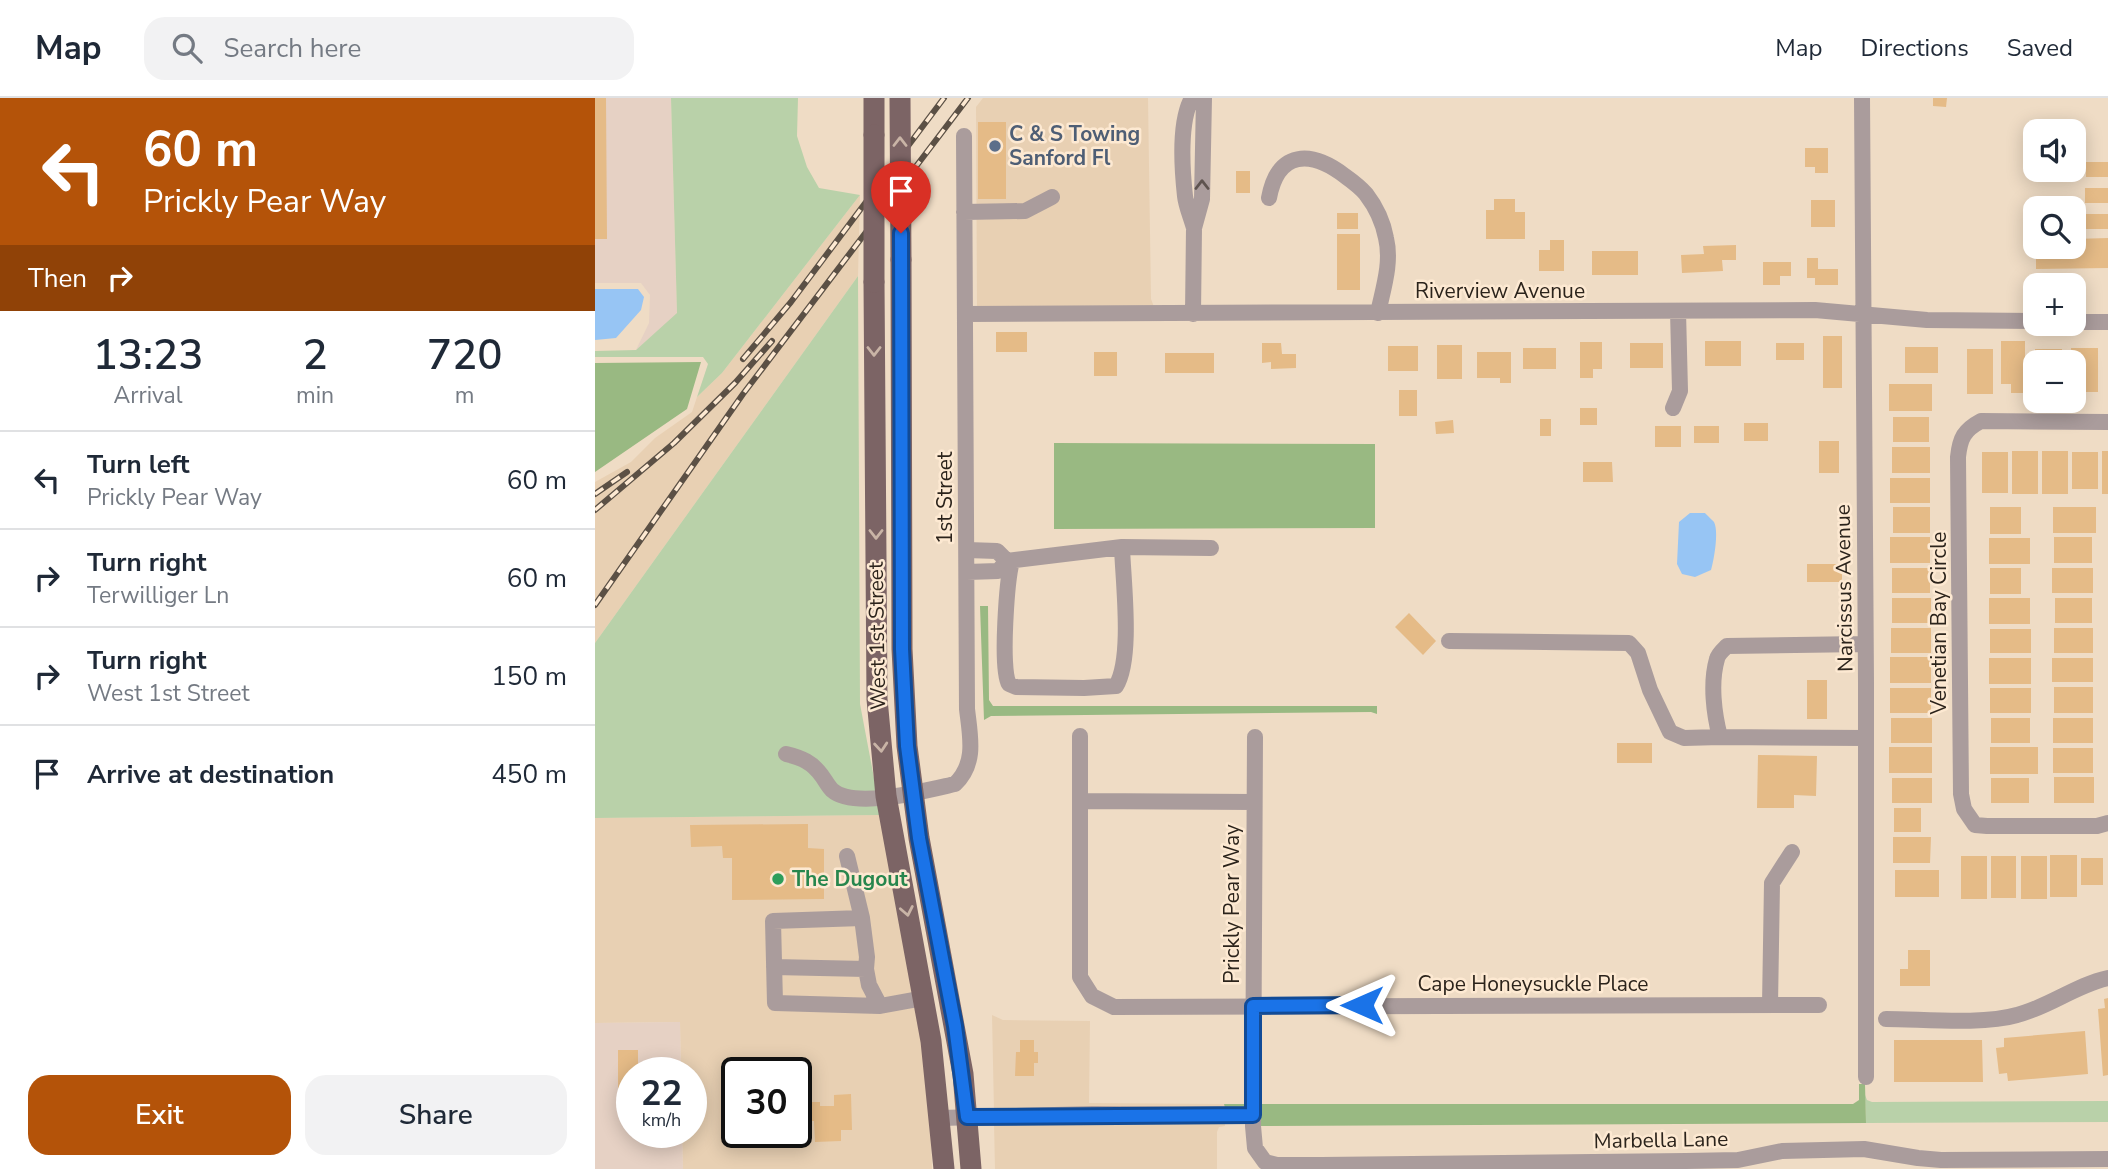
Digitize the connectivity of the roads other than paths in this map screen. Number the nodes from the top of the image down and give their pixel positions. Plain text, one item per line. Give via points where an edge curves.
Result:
1 (874, 98) edge
2 (1192, 98) edge
3 (1204, 98) edge
4 (1862, 98) edge
5 (900, 99) edge
6 (964, 136) dead end
7 (1184, 142) junction
8 (1202, 142) junction
9 (1052, 197) dead end
10 (1269, 198) dead end
11 (964, 212) junction
12 (1194, 228) junction
13 (1678, 311) junction
14 (1378, 313) junction
15 (965, 314) junction
16 (1193, 314) junction
17 (1863, 314) junction
18 (2023, 321) edge
19 (2086, 322) edge
20 (2108, 322) edge
21 (1674, 408) dead end
22 (2108, 422) edge
23 (1122, 547) junction
24 (1211, 548) dead end
25 (967, 550) junction
26 (1010, 561) junction
27 (967, 572) junction
28 (1449, 641) dead end
29 (1864, 645) junction
30 (1080, 736) dead end
31 (1255, 737) dead end
32 (1720, 737) junction
33 (1865, 738) junction
34 (786, 754) dead end
35 (912, 793) junction
36 (886, 796) junction
37 (1080, 801) junction
38 (1254, 802) junction
39 (2108, 823) edge
40 (1792, 852) dead end
41 (847, 856) dead end
42 (862, 918) junction
43 (774, 967) junction
44 (866, 969) junction
45 (2108, 978) edge
46 (924, 998) junction
47 (1819, 1004) dead end
48 (1770, 1005) junction
49 (880, 1006) junction
50 (1253, 1006) junction
51 (1886, 1018) dead end
52 (1866, 1077) dead end
53 (1253, 1115) junction
54 (967, 1117) junction
55 (940, 1118) junction
56 (2108, 1159) edge
57 (944, 1169) edge
58 (971, 1169) edge

1 -> 36 main road, West 1st Street, bridge via 876,649
2 - 7 street via 1185,110
3 - 8 street
4 - 17 street, Narcissus Avenue
35 -> 5 main road, West 1st Street, bridge via 902,662
6 - 11 street, 1st Street
7 - 8 street
7 - 12 street via 1185,198
12 -> 8 street via 1202,199
9 - 11 street via 1025,211
10 - 14 street via 1277,173 1303,158 1331,166 1365,192 1380,216 1389,254
11 - 15 street, 1st Street
12 - 16 street
13 - 14 street, Riverview Avenue
13 - 17 street, Riverview Avenue
13 - 21 street via 1680,391
14 - 16 street, Riverview Avenue
15 - 16 street, Riverview Avenue
15 - 25 street, 1st Street
17 - 18 street, Riverview Avenue
17 - 29 street, Narcissus Avenue
19 - 20 street
22 - 39 street, Venetian Bay Circle via 1981,421 1964,433 1958,457 1964,809 1975,825
23 - 24 street
23 - 26 street
23 - 26 street via 1125,621 1122,675 1116,686 1009,684
25 - 26 street via 997,551
25 - 27 street, 1st Street
26 - 27 street via 998,571
27 - 35 street, 1st Street via 967,709 972,752 955,785
28 - 32 street via 1629,643 1638,653 1670,732 1684,738
29 - 32 street via 1727,646 1717,656 1714,681
29 - 33 street, Narcissus Avenue
30 - 37 street, Cape Honeysuckle Place
31 - 38 street, Prickly Pear Way
32 - 33 street
33 - 52 street, Narcissus Avenue
34 - 36 street, 1st Street via 814,765 832,791 854,799
35 - 36 street, 1st Street
35 - 54 main road, West 1st Street
36 -> 46 main road, West 1st Street
37 - 38 street
37 - 50 street, Cape Honeysuckle Place via 1080,977 1092,996 1114,1007
38 - 50 street, Prickly Pear Way
40 - 48 street via 1772,883
41 - 42 street
42 - 43 street via 773,921
42 - 44 street
43 - 44 street
43 - 49 street via 775,1003
44 - 49 street
45 - 51 street via 2014,1016
46 - 49 street
46 - 55 main road, West 1st Street
47 - 48 street, Cape Honeysuckle Place
48 - 50 street, Cape Honeysuckle Place
50 - 53 street, Prickly Pear Way
53 - 54 street
53 - 56 street, Marbella Lane via 1258,1154 1277,1165 1738,1160 1782,1151 1864,1149 1941,1160
54 - 55 street
54 - 58 main road, West 1st Street
55 - 57 main road, West 1st Street

